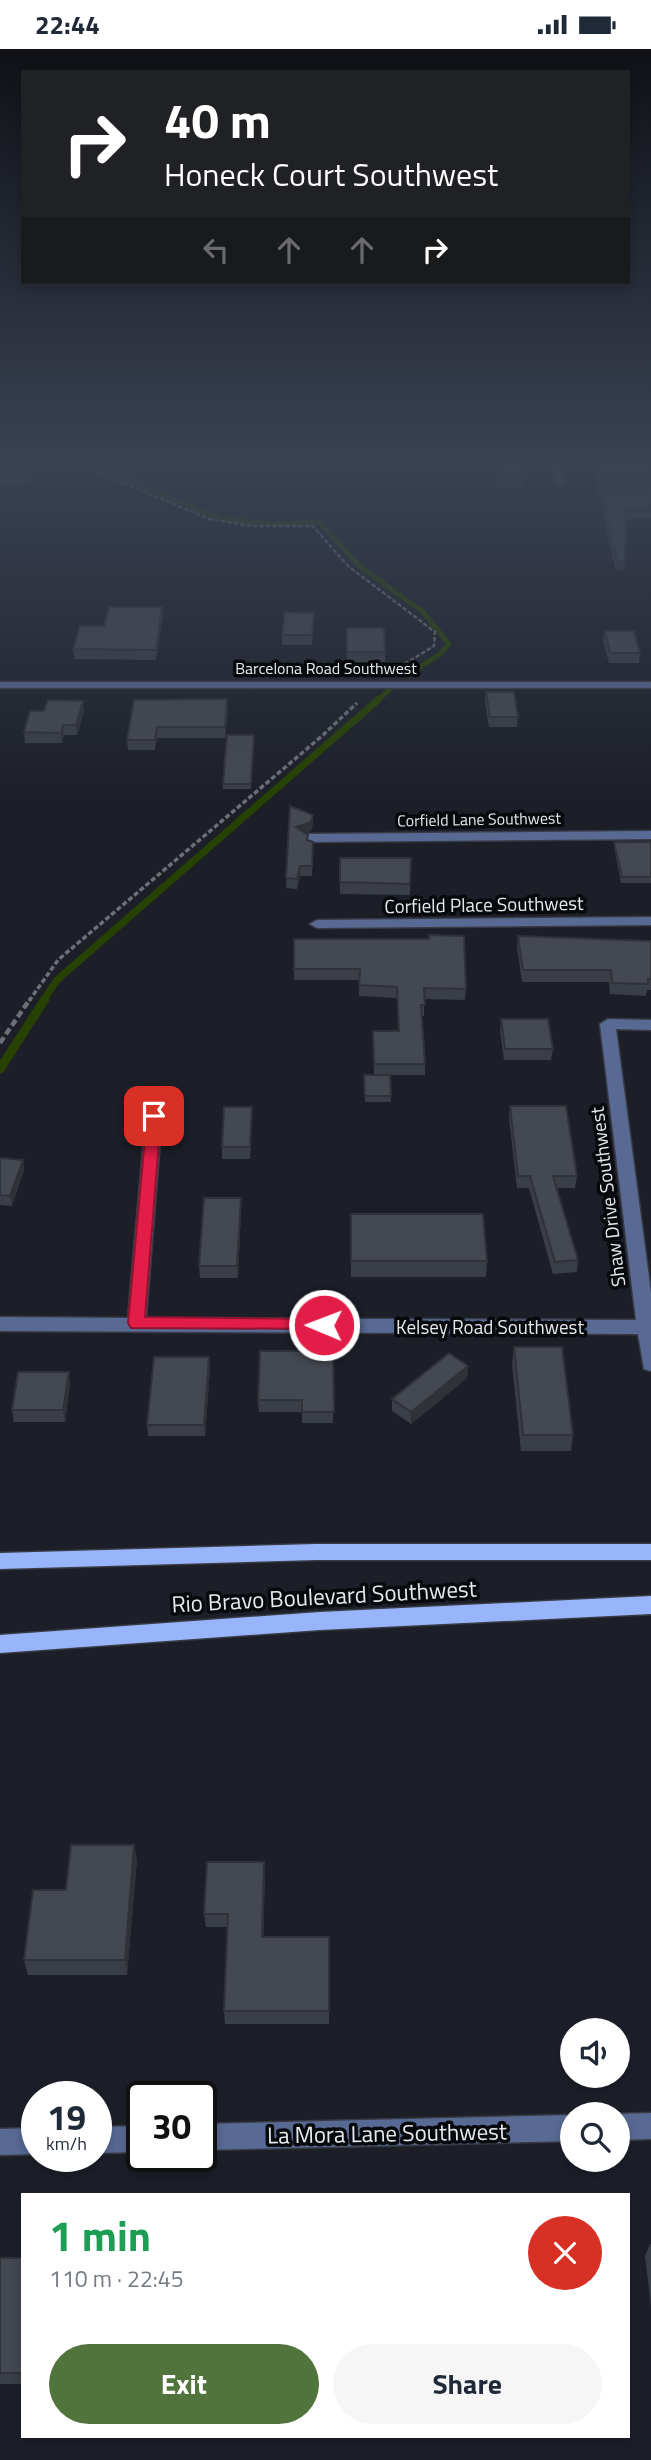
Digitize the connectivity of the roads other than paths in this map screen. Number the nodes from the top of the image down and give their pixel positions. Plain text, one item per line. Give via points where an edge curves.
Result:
1 (0, 685) edge
2 (651, 685) edge
3 (651, 835) edge
4 (306, 838) edge
5 (651, 921) edge
6 (317, 925) dead end
7 (651, 1025) edge
8 (154, 1116) dead end
9 (137, 1323) junction
10 (0, 1324) edge
11 (644, 1327) junction
12 (651, 1364) edge
13 (651, 1552) edge
14 (0, 1561) edge
15 (651, 1605) edge
16 (0, 1644) edge
17 (651, 2126) edge
18 (630, 2127) edge
19 (560, 2128) edge
20 (217, 2137) edge
21 (21, 2141) edge
22 (0, 2142) edge

1 - 2 street, Barcelona Road Southwest
3 - 4 street, Corfield Lane Southwest
5 - 6 street, Corfield Place Southwest
7 - 11 street, Shaw Drive Southwest via 608,1024
8 - 9 street
9 - 10 street, Kelsey Road Southwest
9 - 11 street, Kelsey Road Southwest
11 - 12 street, Shaw Drive Southwest
13 - 14 main road, Rio Bravo Boulevard Southwest via 316,1552
15 - 16 main road, Rio Bravo Boulevard Southwest via 320,1621
17 - 18 street
19 - 20 street, La Mora Lane Southwest
21 - 22 street

